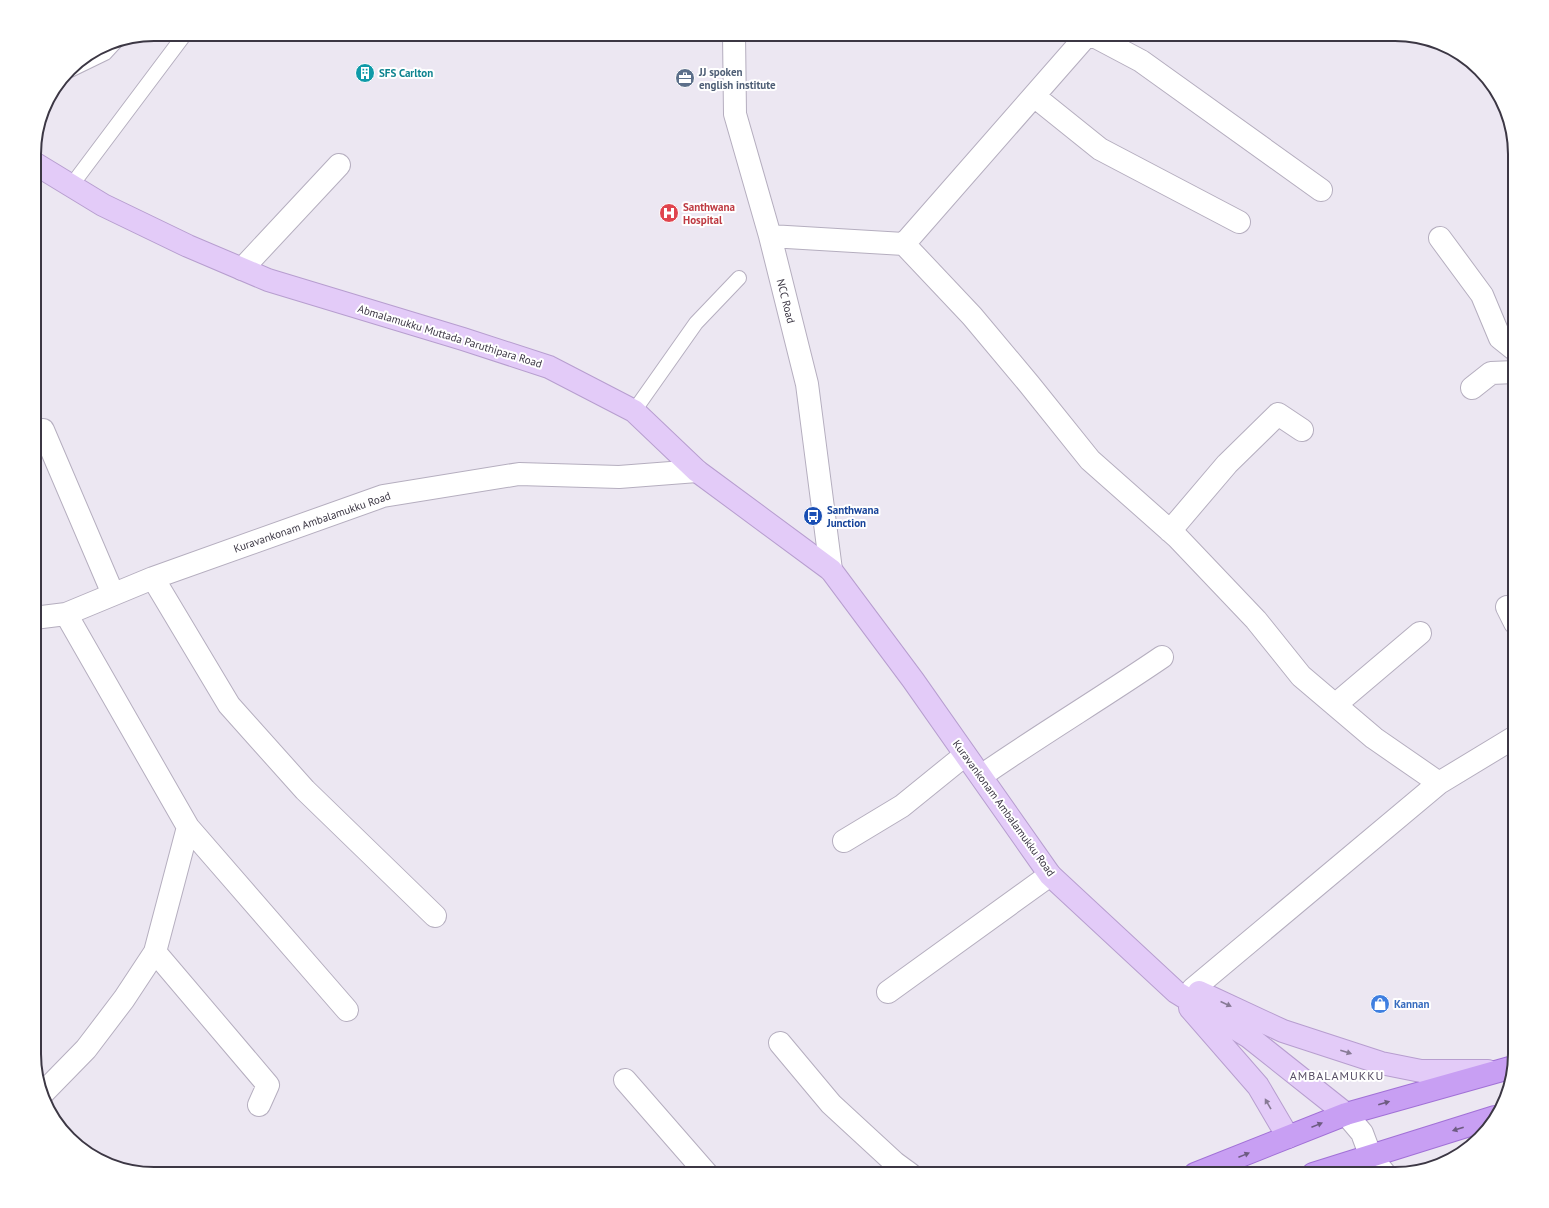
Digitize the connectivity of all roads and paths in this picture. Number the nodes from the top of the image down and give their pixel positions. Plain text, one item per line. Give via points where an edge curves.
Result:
1 (180, 41) edge
2 (734, 41) edge
3 (1083, 41) edge
4 (1102, 41) edge
5 (106, 52) edge
6 (92, 59) edge
7 (1034, 96) junction
8 (339, 165) dead end
9 (41, 167) edge
10 (71, 186) junction
11 (1321, 190) dead end
12 (1239, 222) dead end
13 (770, 236) junction
14 (1440, 238) dead end
15 (904, 244) junction
16 (242, 269) junction
17 (738, 278) dead end
18 (1508, 344) edge
19 (1508, 372) edge
20 (1472, 388) dead end
21 (634, 411) junction
22 (43, 430) dead end
23 (1302, 430) dead end
24 (697, 471) junction
25 (1170, 531) junction
26 (831, 570) junction
27 (153, 578) junction
28 (113, 594) junction
29 (66, 614) junction
30 (41, 617) edge
31 (1420, 633) dead end
32 (1162, 657) dead end
33 (1335, 705) junction
34 (1508, 741) edge
35 (965, 755) junction
36 (981, 776) junction
37 (1439, 783) junction
38 (188, 827) junction
39 (844, 841) dead end
40 (1050, 875) junction
41 (435, 916) dead end
42 (155, 952) junction
43 (1184, 991) junction
44 (888, 992) dead end
45 (347, 1010) dead end
46 (780, 1043) dead end
47 (1503, 1069) edge
48 (625, 1080) dead end
49 (47, 1089) edge
50 (259, 1106) dead end
51 (1346, 1114) junction
52 (1487, 1119) edge
53 (1288, 1137) junction
54 (1371, 1157) junction
55 (701, 1167) edge
56 (900, 1167) edge
57 (1213, 1167) edge
58 (1337, 1167) edge
59 (1379, 1167) edge

1 - 10 lane
2 - 13 street, NCC Road via 736,114
3 - 7 street
4 - 11 street via 1141,62
5 - 6 lane
7 - 12 street via 1100,149
7 - 15 street
8 - 16 street
9 - 10 main road, Abmalamukku Muttada Paruthipara Road
10 - 16 main road, Abmalamukku Muttada Paruthipara Road via 103,205
13 - 15 street
13 - 26 street, NCC Road via 807,384
14 - 18 street via 1482,295 1500,338
15 - 25 street via 972,316 1090,460
16 - 21 main road, Abmalamukku Muttada Paruthipara Road via 268,280 549,367
17 - 21 lane via 696,323
19 - 20 street via 1491,373
21 - 24 main road, Abmalamukku Muttada Paruthipara Road
22 - 28 street
23 - 25 street via 1278,414 1227,464
24 - 26 main road, Abmalamukku Muttada Paruthipara Road
24 - 27 street, Kuravankonam Ambalamukku Road via 619,477 519,474 383,496
25 - 33 street via 1256,620 1301,676
26 - 35 main road, Kuravankonam Ambalamukku Road
27 - 28 street, Kuravankonam Ambalamukku Road
27 - 41 street via 229,705 305,790
28 - 29 street, Kuravankonam Ambalamukku Road
29 - 30 street, Kuravankonam Ambalamukku Road
29 - 38 street
31 - 33 street
32 - 36 street
33 - 37 street via 1374,738
34 - 37 street
35 - 36 main road, Kuravankonam Ambalamukku Road
35 - 39 street via 902,806
36 - 40 main road, Kuravankonam Ambalamukku Road
37 - 43 street
38 - 42 street
38 - 45 street
40 - 43 main road, Kuravankonam Ambalamukku Road
40 - 44 street
42 - 49 street via 86,1049
42 - 50 street via 268,1085
43 -> 47 main road via 1284,1031 1381,1063 1421,1071
43 - 51 main road, Kuravankonam Ambalamukku Road via 1249,1037
53 -> 43 main road via 1258,1086
46 - 56 street via 831,1104
51 -> 47 main road
48 - 55 street
53 -> 51 main road
51 - 54 street via 1362,1133
52 -> 54 main road
57 -> 53 main road
54 - 58 main road
54 - 59 street

